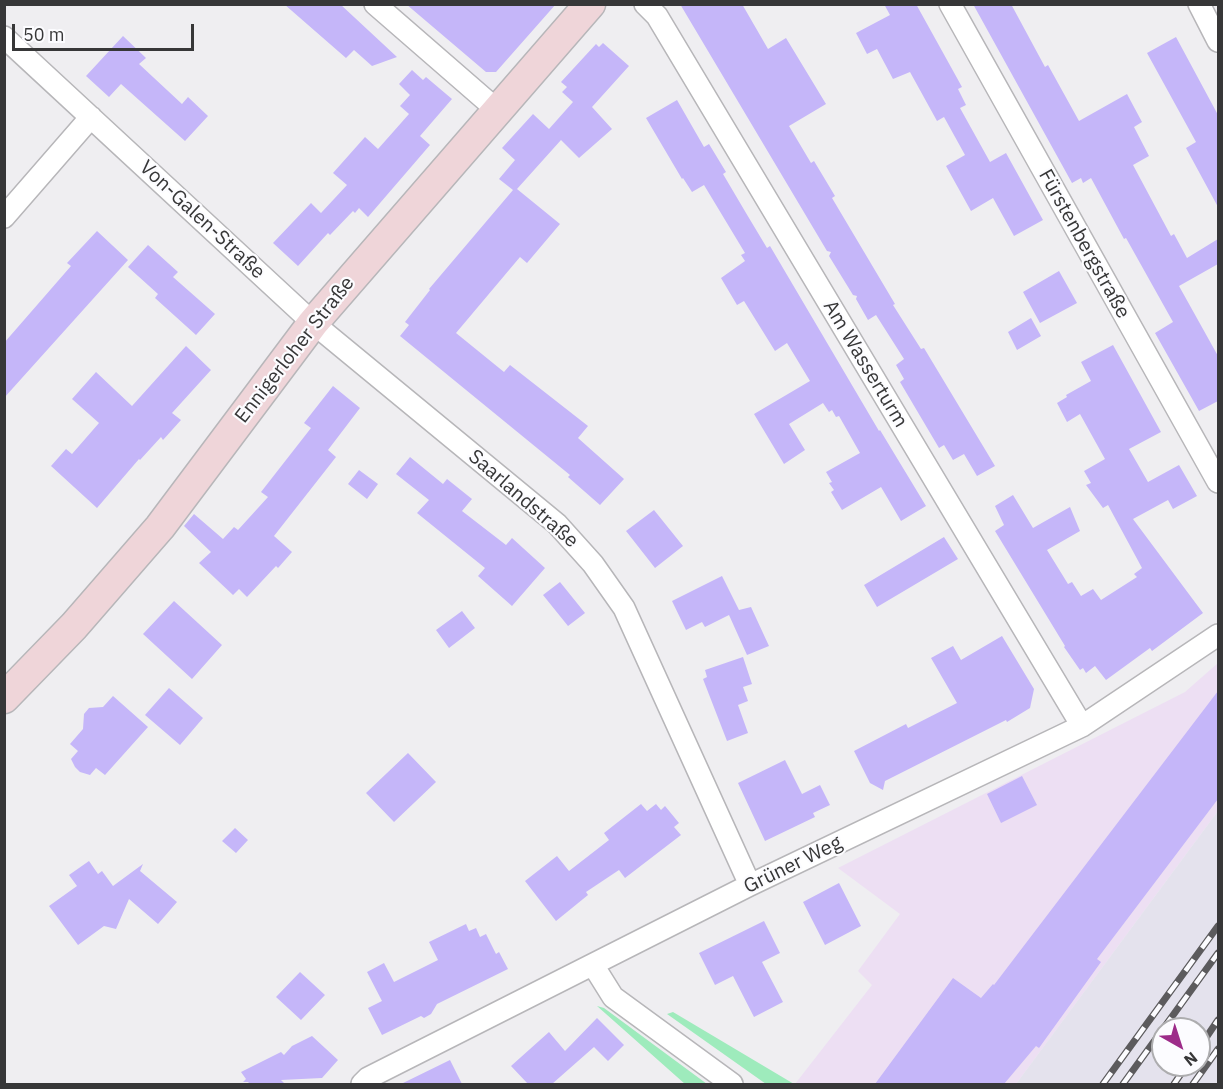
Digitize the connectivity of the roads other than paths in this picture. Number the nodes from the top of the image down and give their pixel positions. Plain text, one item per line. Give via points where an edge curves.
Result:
1 (375, 4) edge
2 (590, 4) edge
3 (645, 4) edge
4 (950, 4) edge
5 (1199, 4) edge
6 (4, 37) edge
7 (1218, 40) edge
8 (497, 110) junction
9 (91, 117) junction
10 (4, 217) edge
11 (313, 323) junction
12 (1218, 482) edge
13 (1218, 634) edge
14 (4, 698) edge
15 (1082, 726) junction
16 (750, 885) junction
17 (593, 965) junction
18 (362, 1084) edge
19 (732, 1084) edge

1 - 8 street
2 - 8 main road, Ennigerloher Straße
3 - 15 street, Am Wasserturm via 657,16
4 - 12 street, Fürstenbergstraße
5 - 7 street
6 - 9 street, Von-Galen-Straße
8 - 11 main road, Ennigerloher Straße
9 - 10 street
9 - 11 street, Von-Galen-Straße
11 - 14 main road, Ennigerloher Straße via 160,527 74,626
11 - 16 street, Saarlandstraße via 557,524 593,564 624,608
13 - 15 street, Grüner Weg
15 - 16 street, Grüner Weg
16 - 17 street, Grüner Weg
17 - 18 street, Grüner Weg
17 - 19 street via 613,998

